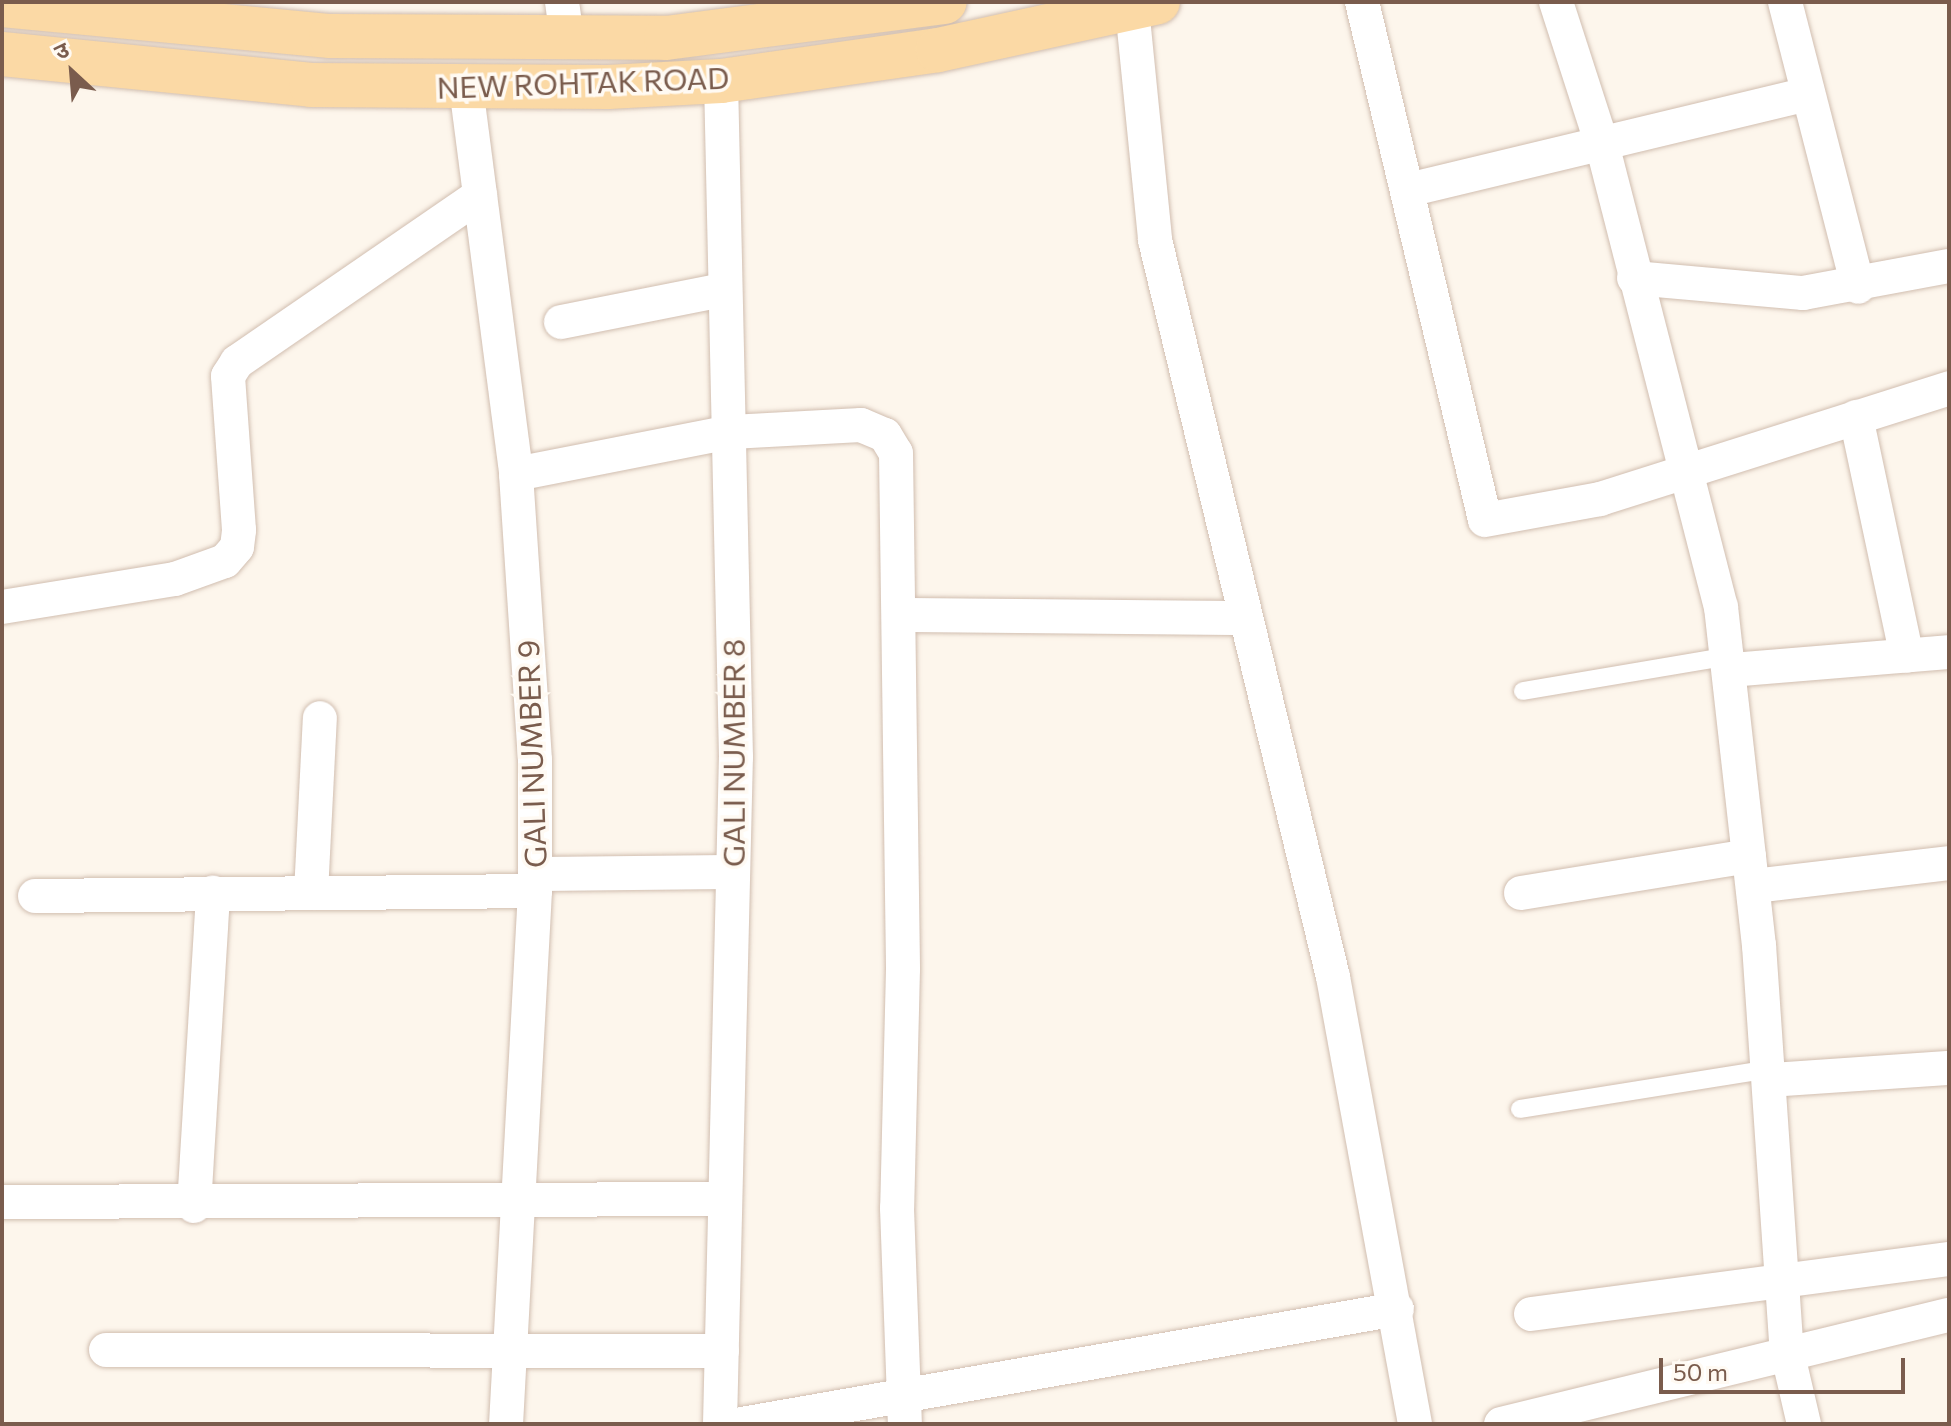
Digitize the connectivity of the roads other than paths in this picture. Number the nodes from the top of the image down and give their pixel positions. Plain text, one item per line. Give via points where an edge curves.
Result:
1 (945, 2) edge
2 (1362, 2) edge
3 (1556, 2) edge
4 (1785, 2) edge
5 (2, 5) edge
6 (1145, 5) edge
7 (564, 20) edge
8 (2, 54) edge
9 (721, 81) junction
10 (466, 87) junction
11 (1805, 95) junction
12 (1602, 144) junction
13 (1408, 190) junction
14 (480, 195) junction
15 (1949, 266) edge
16 (1634, 278) junction
17 (1858, 287) junction
18 (723, 290) junction
19 (561, 322) dead end
20 (1949, 388) edge
21 (1856, 417) junction
22 (731, 432) junction
23 (516, 474) junction
24 (1683, 475) junction
25 (2, 607) edge
26 (900, 615) junction
27 (1243, 618) junction
28 (1949, 652) edge
29 (1907, 656) junction
30 (1730, 663) junction
31 (1523, 691) dead end
32 (320, 718) dead end
33 (1949, 863) edge
34 (1752, 871) junction
35 (733, 872) junction
36 (535, 882) junction
37 (213, 893) junction
38 (311, 893) junction
39 (1521, 893) dead end
40 (35, 896) dead end
41 (1949, 1068) edge
42 (1770, 1074) junction
43 (1520, 1109) dead end
44 (725, 1199) junction
45 (516, 1201) junction
46 (2, 1202) edge
47 (194, 1206) junction
48 (1949, 1259) edge
49 (1783, 1277) junction
50 (1397, 1309) junction
51 (1531, 1314) dead end
52 (1949, 1315) edge
53 (511, 1346) junction
54 (106, 1350) dead end
55 (722, 1351) junction
56 (1787, 1351) junction
57 (904, 1411) edge
58 (506, 1424) edge
59 (720, 1424) edge
60 (742, 1424) edge
61 (1415, 1424) edge
62 (1501, 1424) edge
63 (1804, 1424) edge

1 - 7 main road, NEW ROHTAK ROAD via 666,38
2 - 13 street
3 - 12 street
4 - 11 street
5 - 7 main road, NEW ROHTAK ROAD via 331,36
6 - 9 main road, NEW ROHTAK ROAD via 938,50
6 - 27 street via 1155,240
8 - 10 main road, NEW ROHTAK ROAD via 311,85
9 - 10 main road, NEW ROHTAK ROAD
9 - 18 street, GALI NUMBER 8
10 - 14 street, GALI NUMBER 9
11 - 12 street
11 - 17 street
12 - 13 street
12 - 16 street
13 - 24 street via 1485,520
14 - 23 street, GALI NUMBER 9
14 - 25 street via 237,362 228,376 239,530 237,547 225,561 175,579
15 - 17 street
16 - 17 street via 1783,292
16 - 24 street
18 - 19 street
18 - 22 street, GALI NUMBER 8
20 - 21 street
21 - 24 street
21 - 29 street
22 - 23 street
22 - 26 street via 861,425 885,435 898,464
22 - 35 street, GALI NUMBER 8
23 - 36 street, GALI NUMBER 9 via 535,760
24 - 30 street
26 - 27 street
26 - 57 street
27 - 50 street via 1333,977
28 - 29 street
29 - 30 street
30 - 31 lane
30 - 34 street
32 - 38 street
33 - 34 street
34 - 39 street
34 - 42 street
35 - 36 street
35 - 44 street, GALI NUMBER 8
36 - 38 street
36 - 45 street, GALI NUMBER 9
37 - 38 street
37 - 40 street
37 - 47 street
41 - 42 street
42 - 43 lane
42 - 49 street
44 - 45 street
44 - 55 street, GALI NUMBER 8
45 - 47 street
45 - 53 street, GALI NUMBER 9
46 - 47 street
48 - 49 street
49 - 51 street
49 - 56 street
50 - 57 street
50 - 61 street
52 - 56 street
53 - 54 street
53 - 55 street
53 - 58 street, GALI NUMBER 9
55 - 59 street, GALI NUMBER 8
56 - 62 street
56 - 63 street
57 - 60 street

